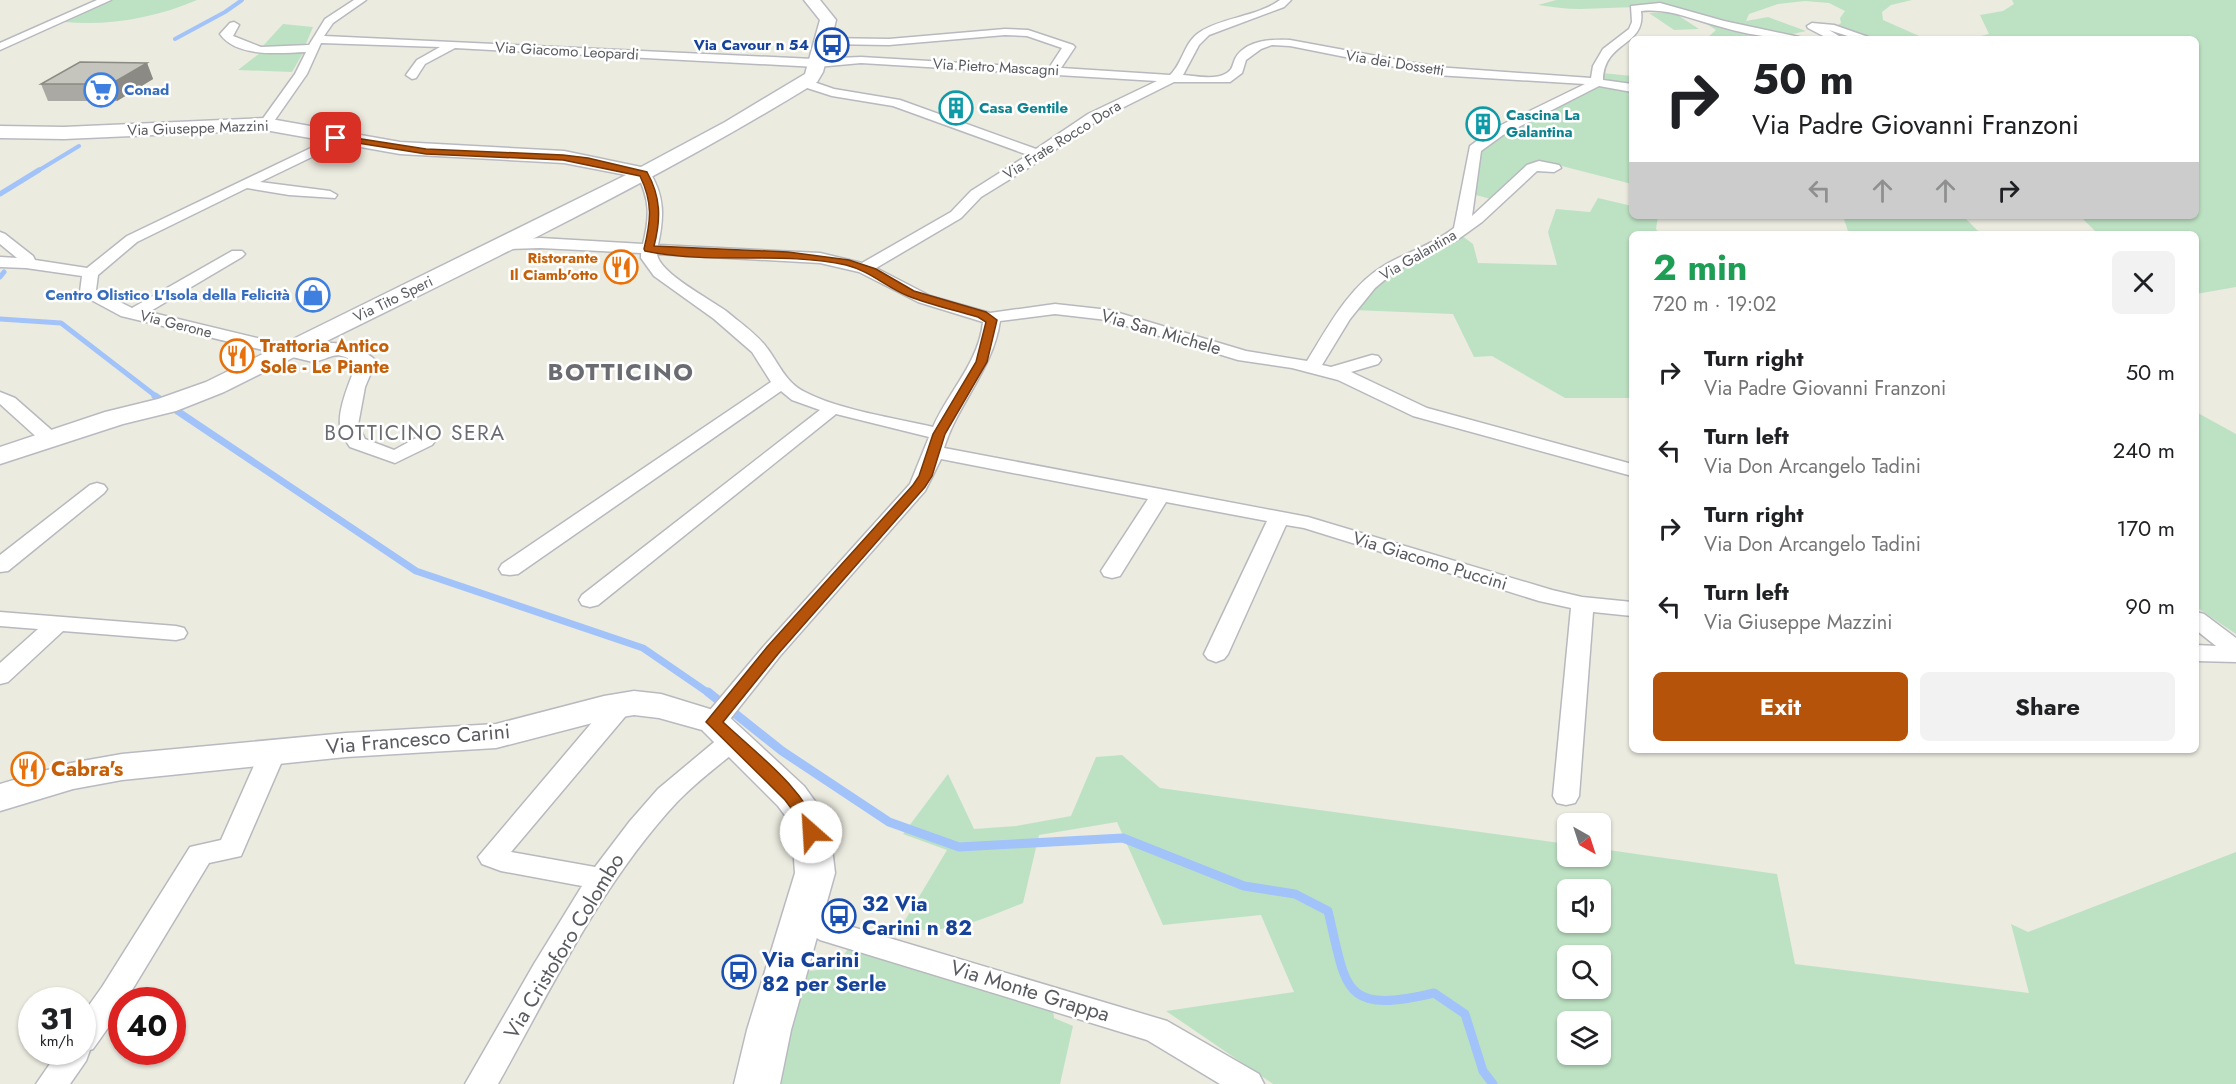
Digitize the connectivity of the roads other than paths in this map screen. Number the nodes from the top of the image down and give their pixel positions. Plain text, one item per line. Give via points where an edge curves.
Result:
1 (106, 0) edge
2 (361, 0) edge
3 (811, 0) edge
4 (1286, 0) edge
5 (234, 25) dead end
6 (1780, 36) edge
7 (1833, 36) edge
8 (1858, 36) edge
9 (823, 41) junction
10 (315, 44) junction
11 (452, 45) junction
12 (0, 47) edge
13 (817, 62) junction
14 (1053, 70) junction
15 (412, 75) dead end
16 (1175, 77) junction
17 (806, 82) junction
18 (1598, 83) junction
19 (1629, 88) edge
20 (265, 124) junction
21 (0, 132) edge
22 (340, 138) junction
23 (1037, 154) junction
24 (1554, 168) dead end
25 (644, 174) junction
26 (246, 184) junction
27 (330, 195) dead end
28 (1461, 229) junction
29 (0, 237) edge
30 (504, 244) junction
31 (649, 249) junction
32 (237, 254) dead end
33 (0, 262) edge
34 (26, 264) junction
35 (864, 268) junction
36 (90, 273) junction
37 (134, 314) junction
38 (989, 318) junction
39 (287, 351) junction
40 (1372, 360) dead end
41 (1312, 368) junction
42 (1331, 373) junction
43 (781, 383) junction
44 (0, 397) edge
45 (833, 408) junction
46 (49, 438) junction
47 (425, 441) dead end
48 (936, 443) junction
49 (0, 456) edge
50 (1629, 469) edge
51 (97, 489) dead end
52 (1160, 495) junction
53 (1279, 517) junction
54 (0, 566) edge
55 (510, 569) dead end
56 (1112, 571) dead end
57 (590, 600) dead end
58 (1582, 604) junction
59 (1629, 609) edge
60 (0, 619) edge
61 (2199, 621) edge
62 (56, 625) junction
63 (176, 633) dead end
64 (2199, 652) edge
65 (2236, 652) edge
66 (1216, 654) dead end
67 (0, 676) edge
68 (620, 705) junction
69 (725, 718) junction
70 (273, 752) junction
71 (1566, 796) dead end
72 (0, 798) edge
73 (602, 879) junction
74 (804, 916) junction
75 (96, 1020) edge
76 (66, 1065) edge
77 (52, 1084) edge
78 (481, 1084) edge
79 (757, 1084) edge
80 (1248, 1084) edge

1 - 12 street
2 - 10 street via 329,21
3 - 9 street via 828,20
4 - 16 street via 1194,40 1181,72
5 - 10 street, Via Giacomo Leopardi via 226,34 229,38 260,50
6 - 18 street via 1660,6 1635,8 1634,31 1605,52
7 - 8 street via 1812,26
9 - 13 street
9 - 14 street via 889,42 1028,33 1069,47
10 - 11 street, Via Giacomo Leopardi
10 - 20 street via 301,74
11 - 13 street, Via Giacomo Leopardi
11 - 15 street via 421,62
13 - 14 street, Via Pietro Mascagni via 861,60
13 - 17 street
14 - 16 street, Via Pietro Mascagni
16 - 18 street, Via dei Dossetti via 1226,79 1238,70 1241,59 1271,42 1436,71
16 - 23 street, Via Frate Rocco Dora via 1094,117
17 - 23 street via 832,93 896,103
17 - 25 street, Via Tito Speri
18 - 19 street, Via dei Dossetti
18 - 28 street, Via Galantina via 1498,132 1474,149
20 - 21 street, Via Giuseppe Mazzini
20 - 22 street, Via Giuseppe Mazzini
22 - 25 street, Via Giuseppe Mazzini via 426,151 563,157
22 - 26 street
23 - 35 street, Via Frate Rocco Dora via 975,194 956,215
24 - 28 street, Via Galantina via 1539,165 1527,171 1477,219
25 - 30 street, Via Tito Speri
25 - 31 street via 652,192 656,220
26 - 27 street
26 - 36 street via 132,239
28 - 41 street, Via Galantina via 1381,274 1348,307
29 - 34 street via 28,259
30 - 31 street
30 - 39 street, Via Tito Speri
31 - 35 street via 820,258
31 - 43 street via 649,258 660,273 720,315 759,350
32 - 37 street
33 - 34 street
34 - 36 street
35 - 38 street via 924,299
36 - 37 street, Via Gerone via 88,292
37 - 39 street, Via Gerone
38 - 41 street, Via San Michele via 1055,309 1109,315 1244,357
38 - 48 street, Via Cristoforo Colombo via 991,330 982,362
39 - 46 street, Via Tito Speri via 190,396
39 - 47 street, Via Gerone via 313,357 331,348 367,361 349,425 357,443 395,457
40 - 42 street
41 - 42 street, Via San Michele
42 - 50 street, Via San Michele via 1420,412
43 - 45 street, Via Giacomo Puccini via 798,396
43 - 55 street
44 - 46 street
45 - 48 street, Via Giacomo Puccini
45 - 57 street
46 - 49 street, Via Tito Speri
48 - 52 street, Via Giacomo Puccini
48 - 69 street, Via Cristoforo Colombo via 926,476 918,487
51 - 54 street
52 - 53 street, Via Giacomo Puccini
52 - 56 street
53 - 58 street, Via Giacomo Puccini
53 - 66 street
58 - 59 street, Via Giacomo Puccini
58 - 71 street
60 - 62 street
61 - 65 street
62 - 63 street
62 - 67 street
64 - 65 street
68 - 69 street, Via Francesco Carini via 661,706
68 - 70 street, Via Francesco Carini via 496,736
68 - 73 street via 492,857
69 - 73 street, Via Cristoforo Colombo
69 - 74 street, Via Francesco Carini via 804,814 811,832 815,873
70 - 72 street, Via Francesco Carini via 122,766 71,776
70 - 75 street via 231,849 200,854
73 - 78 street, Via Cristoforo Colombo
74 - 79 street, Via Francesco Carini
74 - 80 street, Via Monte Grappa via 830,932 1156,1030
76 - 77 street

